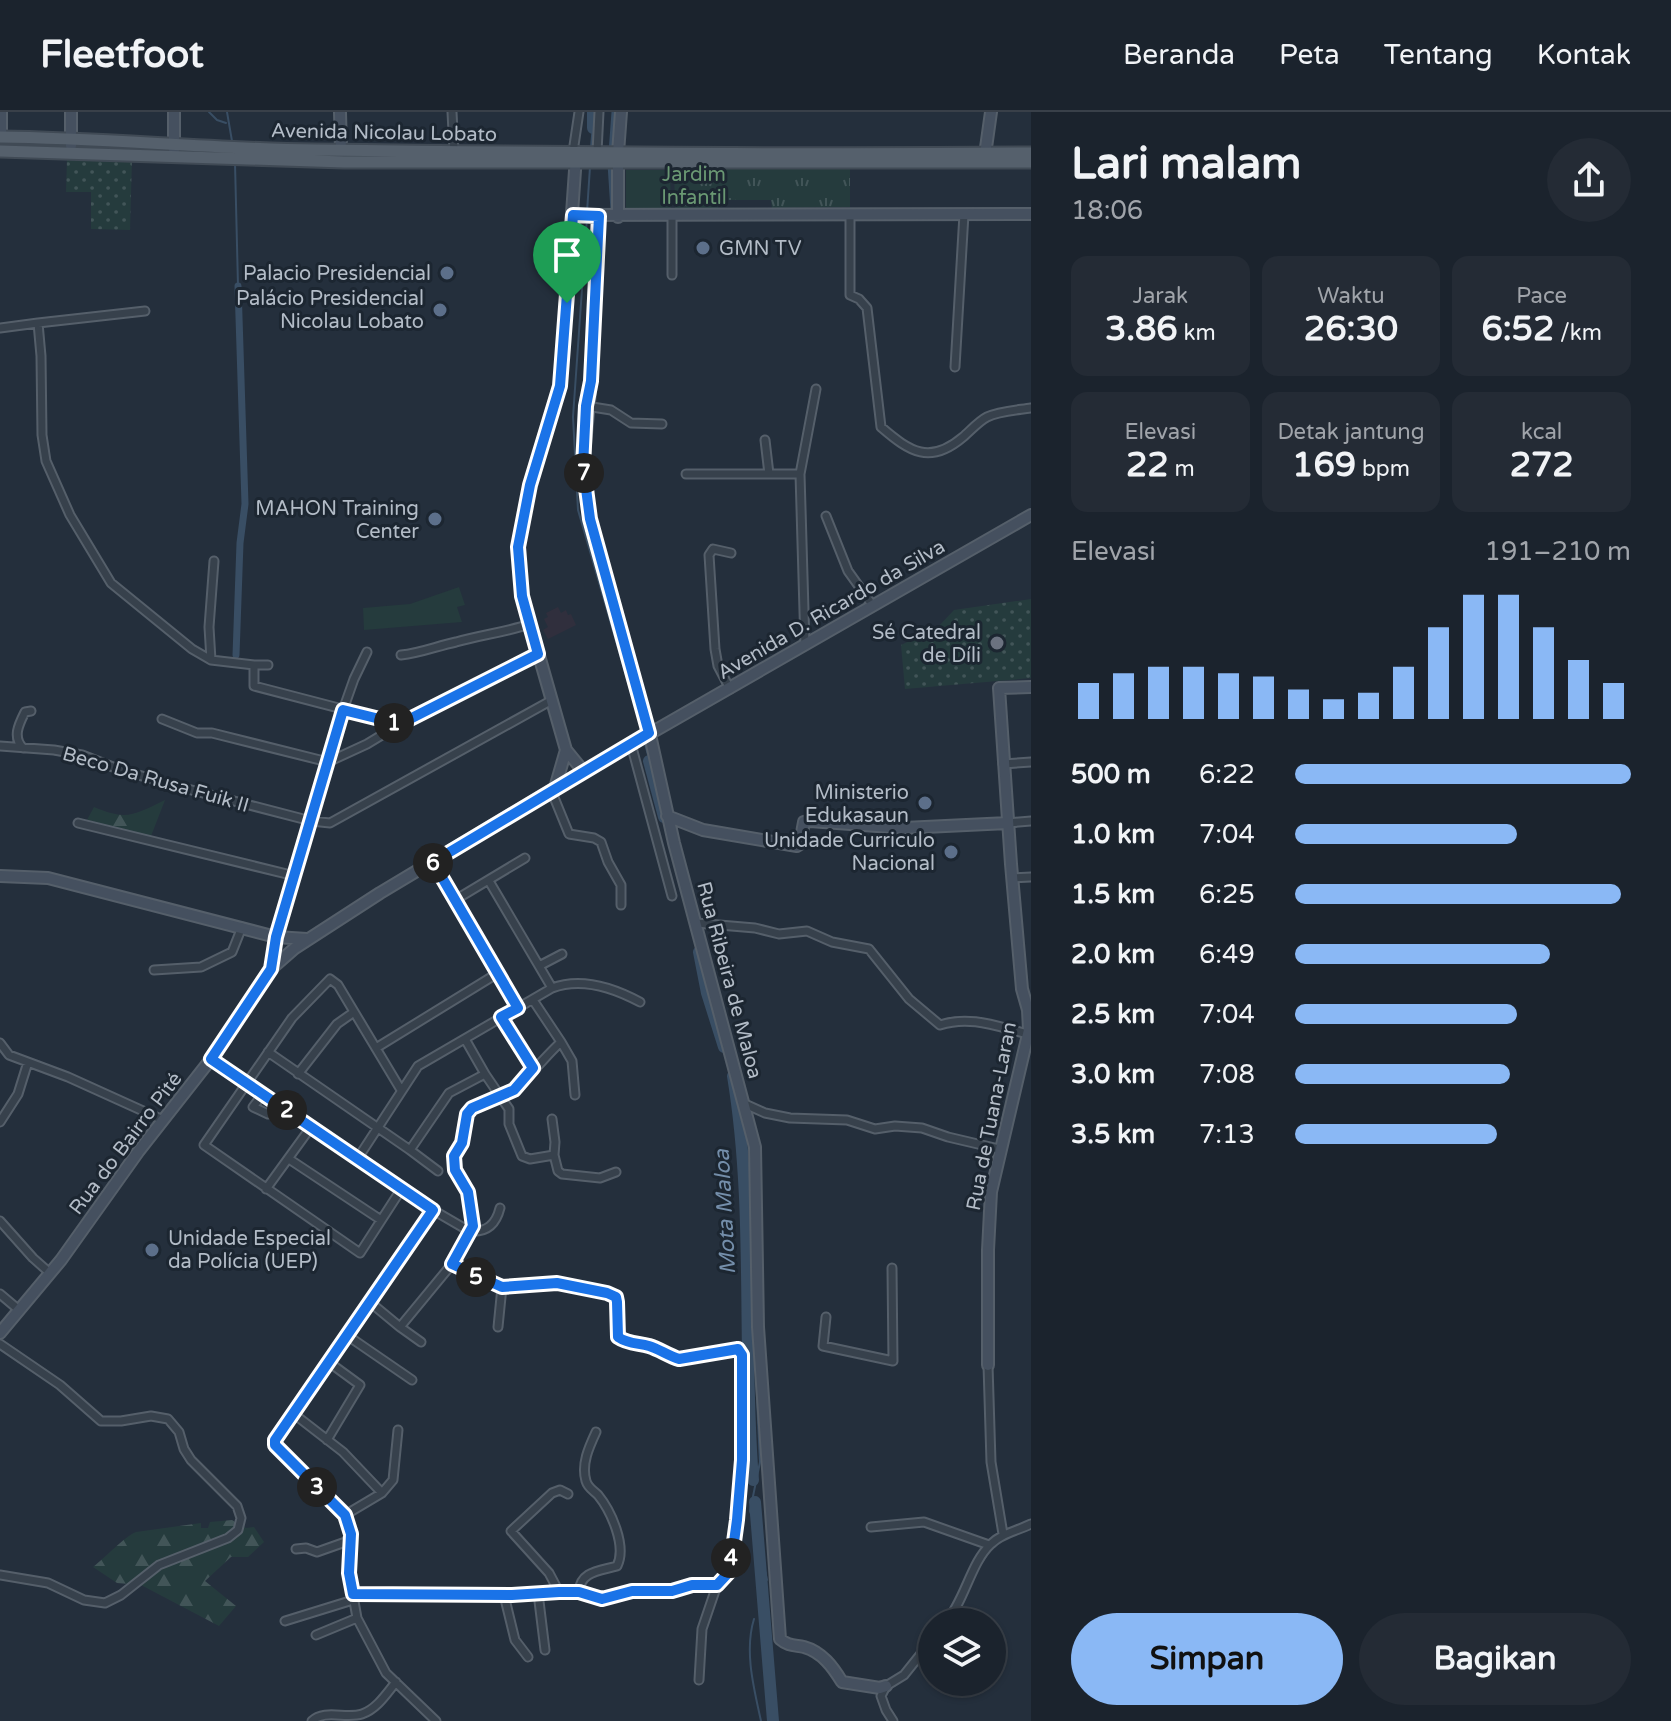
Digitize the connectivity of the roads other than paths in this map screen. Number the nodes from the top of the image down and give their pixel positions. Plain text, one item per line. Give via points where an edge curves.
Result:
1 (1, 112) edge
2 (71, 112) edge
3 (174, 112) edge
4 (340, 112) edge
5 (452, 112) edge
6 (579, 112) edge
7 (599, 112) edge
8 (621, 112) edge
9 (991, 112) edge
10 (0, 137) edge
11 (72, 138) junction
12 (174, 143) junction
13 (341, 150) junction
14 (0, 151) edge
15 (71, 152) junction
16 (454, 152) junction
17 (226, 153) junction
18 (1031, 153) edge
19 (246, 154) junction
20 (575, 156) junction
21 (175, 157) junction
22 (596, 158) junction
23 (618, 158) junction
24 (984, 158) junction
25 (1031, 162) edge
26 (850, 214) junction
27 (964, 214) junction
28 (1031, 214) edge
29 (575, 216) junction
30 (594, 216) junction
31 (672, 216) junction
32 (618, 217) junction
33 (672, 275) dead end
34 (145, 311) dead end
35 (38, 323) junction
36 (0, 328) edge
37 (955, 367) dead end
38 (816, 389) dead end
39 (586, 406) junction
40 (1031, 408) edge
41 (662, 424) dead end
42 (765, 440) dead end
43 (686, 474) dead end
44 (769, 474) junction
45 (800, 474) junction
46 (1031, 515) edge
47 (826, 516) dead end
48 (731, 553) dead end
49 (214, 561) dead end
50 (873, 606) junction
51 (530, 624) junction
52 (805, 645) junction
53 (367, 652) dead end
54 (538, 654) junction
55 (401, 655) dead end
56 (211, 660) junction
57 (254, 665) junction
58 (268, 665) dead end
59 (1031, 687) edge
60 (730, 689) junction
61 (552, 700) junction
62 (343, 710) junction
63 (31, 711) dead end
64 (162, 719) dead end
65 (400, 724) junction
66 (646, 735) junction
67 (17, 739) junction
68 (632, 744) junction
69 (3, 746) edge
70 (23, 748) junction
71 (566, 750) junction
72 (328, 762) junction
73 (1031, 762) edge
74 (1003, 764) junction
75 (584, 772) junction
76 (553, 789) junction
77 (667, 816) junction
78 (311, 821) junction
79 (1031, 821) edge
80 (78, 823) dead end
81 (1008, 823) junction
82 (525, 858) dead end
83 (433, 862) junction
84 (0, 876) edge
85 (295, 876) junction
86 (1031, 877) edge
87 (1012, 878) junction
88 (489, 881) junction
89 (672, 896) dead end
90 (455, 900) junction
91 (621, 905) dead end
92 (696, 923) junction
93 (242, 927) junction
94 (276, 937) junction
95 (307, 939) junction
96 (562, 954) dead end
97 (539, 966) junction
98 (271, 969) junction
99 (154, 970) dead end
100 (498, 973) junction
101 (552, 988) junction
102 (533, 1000) junction
103 (640, 1002) dead end
104 (518, 1008) junction
105 (354, 1012) junction
106 (501, 1017) junction
107 (1028, 1034) junction
108 (465, 1039) junction
109 (561, 1042) junction
110 (0, 1043) edge
111 (376, 1048) junction
112 (268, 1052) junction
113 (211, 1059) junction
114 (28, 1062) junction
115 (533, 1068) junction
116 (298, 1074) junction
117 (485, 1074) junction
118 (247, 1084) junction
119 (401, 1090) junction
120 (263, 1094) junction
121 (575, 1095) dead end
122 (500, 1096) junction
123 (745, 1104) junction
124 (268, 1114) dead end
125 (552, 1119) dead end
126 (163, 1120) junction
127 (0, 1122) edge
128 (311, 1127) junction
129 (377, 1128) junction
130 (999, 1149) junction
131 (410, 1150) junction
132 (554, 1155) junction
133 (358, 1158) junction
134 (289, 1159) junction
135 (438, 1171) dead end
136 (616, 1172) dead end
137 (402, 1188) junction
138 (266, 1189) junction
139 (500, 1208) dead end
140 (433, 1210) junction
141 (381, 1220) junction
142 (0, 1221) edge
143 (469, 1231) junction
144 (452, 1264) junction
145 (892, 1268) dead end
146 (50, 1273) junction
147 (502, 1287) junction
148 (0, 1294) edge
149 (371, 1303) junction
150 (19, 1310) junction
151 (826, 1317) dead end
152 (400, 1327) junction
153 (498, 1327) dead end
154 (0, 1333) edge
155 (348, 1336) junction
156 (421, 1342) dead end
157 (0, 1344) edge
158 (330, 1363) junction
159 (988, 1365) joint
160 (412, 1380) dead end
161 (294, 1414) junction
162 (398, 1430) dead end
163 (596, 1432) dead end
164 (327, 1440) junction
165 (382, 1493) junction
166 (568, 1494) dead end
167 (345, 1515) junction
168 (1031, 1524) edge
169 (871, 1527) dead end
170 (1003, 1534) junction
171 (351, 1540) junction
172 (989, 1545) junction
173 (296, 1549) dead end
174 (0, 1575) edge
175 (717, 1585) junction
176 (559, 1592) junction
177 (579, 1592) junction
178 (538, 1593) junction
179 (504, 1595) junction
180 (353, 1597) junction
181 (956, 1608) edge
182 (357, 1618) junction
183 (285, 1621) dead end
184 (316, 1635) dead end
185 (545, 1650) dead end
186 (528, 1657) dead end
187 (918, 1658) edge
188 (699, 1680) dead end
189 (396, 1682) junction
190 (886, 1686) junction
191 (312, 1721) edge
192 (436, 1721) edge
193 (893, 1721) edge

1 - 10 street
2 - 11 street
3 - 12 street
4 - 13 street
5 - 16 street
6 - 20 street
7 - 22 street
8 - 23 street
9 - 24 street
10 - 11 main road, Avenida Nicolau Lobato
11 - 12 main road, Avenida Nicolau Lobato
11 - 15 street
12 - 17 main road, Avenida Nicolau Lobato
12 - 21 street
13 - 16 main road, Avenida Nicolau Lobato
13 - 19 main road, Avenida Nicolau Lobato
14 - 15 main road, Avenida Nicolau Lobato
15 - 21 main road, Avenida Nicolau Lobato
16 - 20 main road, Avenida Nicolau Lobato
17 - 19 main road, Avenida Nicolau Lobato
17 - 21 main road, Avenida Nicolau Lobato
18 - 24 main road
19 - 20 main road, Avenida Nicolau Lobato
20 - 22 main road
20 - 29 street
22 - 23 main road
23 - 24 main road
23 - 32 street
24 - 25 main road
26 - 27 street
26 - 31 street
26 - 40 street via 850,295 867,308 881,427 919,453 948,450 987,417
27 - 28 street
27 - 37 street
29 - 30 street
29 - 51 street via 560,386 530,485 518,547
30 - 32 street
30 - 39 street, Rua Ribeira de Maloa
31 - 32 street
31 - 33 street
34 - 35 street
35 - 36 street
35 - 56 street via 46,461 70,515 115,588
38 - 45 street
39 - 41 street via 611,410 631,423
39 - 66 street, Rua Ribeira de Maloa via 583,466 590,519
42 - 44 street
43 - 44 street
44 - 45 street
45 - 52 street
46 - 50 street, Avenida D. Ricardo da Silva
47 - 50 street via 848,571
48 - 60 street via 713,549 709,555 715,649
49 - 56 street
50 - 52 street, Avenida D. Ricardo da Silva
51 - 54 street
51 - 55 street
52 - 60 street, Avenida D. Ricardo da Silva
53 - 62 street
54 - 61 street
54 - 65 street
56 - 57 street
57 - 58 street
57 - 62 street via 254,686
59 - 74 street, Rua de Tuana-Laran via 999,688
60 - 66 street, Avenida D. Ricardo da Silva
61 - 71 street
61 - 78 street via 330,823
62 - 65 street
62 - 72 street
63 - 67 street via 20,721
64 - 72 street via 197,733
65 - 72 street
66 - 68 street, Avenida D. Ricardo da Silva
66 - 77 street, Rua Ribeira de Maloa
67 - 69 street
67 - 70 street
68 - 75 street
68 - 89 street
69 - 70 street, Beco Da Rusa Fuik II
70 - 78 street, Beco Da Rusa Fuik II via 82,755
71 - 75 street
71 - 76 street
72 - 78 street
73 - 74 street
74 - 81 street, Rua de Tuana-Laran
75 - 76 street
76 - 83 street
76 - 91 street via 569,834 603,845 621,885
77 - 81 street via 703,830 797,846 804,822 810,821 904,828
77 - 92 street, Rua Ribeira de Maloa
78 - 85 street
79 - 81 street
80 - 85 street
81 - 87 street, Rua de Tuana-Laran
82 - 88 street
83 - 90 street
83 - 95 street
84 - 93 street via 48,878
85 - 94 street
86 - 87 street
87 - 107 street, Rua de Tuana-Laran
88 - 90 street
88 - 97 street
90 - 100 street
92 - 107 street via 779,934 807,931 869,949 909,999 940,1025 976,1021
92 - 123 street, Rua Ribeira de Maloa
93 - 94 street
93 - 99 street via 232,952 206,965
94 - 95 street
94 - 98 street
95 - 98 street, Rua do Bairro Pité
96 - 97 street
97 - 101 street
98 - 113 street, Rua do Bairro Pité
100 - 104 street
100 - 111 street
101 - 102 street
101 - 103 street via 612,988
102 - 104 street
102 - 109 street
104 - 106 street
105 - 111 street
105 - 112 street via 335,981 328,980
105 - 116 street via 337,1024
106 - 108 street
106 - 115 street
107 - 130 street, Rua de Tuana-Laran
108 - 117 street
108 - 119 street via 418,1066
109 - 115 street
109 - 121 street via 572,1061
110 - 114 street via 9,1055
111 - 119 street
112 - 116 street
112 - 118 street
113 - 118 street
113 - 126 street, Rua do Bairro Pité
114 - 126 street
114 - 127 street via 18,1094
115 - 122 street via 514,1090
116 - 129 street
117 - 122 street
117 - 131 street via 449,1093
118 - 120 street
118 - 138 street via 204,1145
119 - 129 street
120 - 124 street via 253,1107
120 - 128 street
122 - 132 street via 522,1156
122 - 143 street via 467,1114 454,1156 472,1212
123 - 130 street via 790,1118 847,1120 875,1129 922,1128
123 - 190 street, Rua Ribeira de Maloa via 755,1147 758,1327 780,1639 820,1653 842,1682
125 - 132 street
126 - 146 street, Rua do Bairro Pité
128 - 133 street
128 - 134 street
129 - 131 street
129 - 133 street
130 - 159 street, Rua de Tuana-Laran via 989,1206
131 - 135 street
132 - 136 street via 562,1174 600,1178
133 - 137 street
134 - 138 street
134 - 141 street
137 - 140 street
137 - 141 street
138 - 141 street via 360,1253
139 - 143 street via 492,1226
140 - 143 street
140 - 149 street
142 - 146 street
143 - 144 street
144 - 147 street
144 - 152 street
145 - 151 street via 893,1361 823,1346
146 - 150 street, Rua do Bairro Pité
147 - 153 street
147 - 175 street via 557,1283 607,1293 616,1297 618,1337 679,1359 738,1349 743,1380 739,1495 730,1571
148 - 150 street
149 - 152 street
149 - 155 street
150 - 154 street, Rua do Bairro Pité
152 - 156 street
155 - 158 street
155 - 160 street
157 - 174 street via 101,1421 168,1419 197,1468 237,1506 241,1518 238,1530 228,1538 159,1565 105,1603 84,1600 48,1583
158 - 161 street
158 - 164 street via 360,1385
159 - 170 street, Rua de Tuana-Laran via 991,1462
161 - 164 street
161 - 167 street via 275,1445
162 - 165 street via 393,1480
163 - 177 street via 585,1478 606,1507 620,1543 620,1559 617,1566 586,1575
164 - 165 street
165 - 167 street
166 - 176 street via 552,1493 511,1531
167 - 171 street
168 - 170 street
169 - 172 street via 924,1522
170 - 172 street
171 - 173 street via 317,1552
171 - 180 street
172 - 181 street
175 - 177 street via 632,1591 602,1599
175 - 188 street via 702,1629
176 - 177 street
176 - 178 street
178 - 179 street
178 - 185 street
179 - 180 street
179 - 186 street via 515,1640
180 - 182 street
180 - 183 street
182 - 184 street
182 - 189 street
187 - 190 street
189 - 191 street via 363,1714 320,1715
189 - 192 street
190 - 193 street via 881,1696

